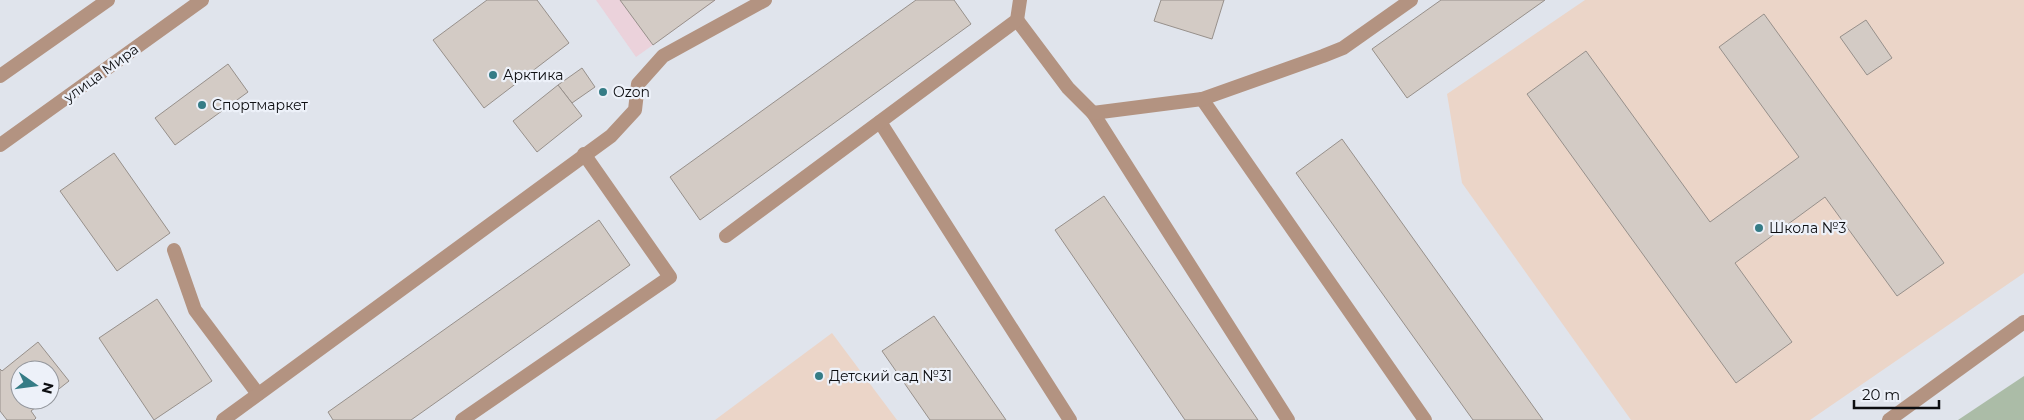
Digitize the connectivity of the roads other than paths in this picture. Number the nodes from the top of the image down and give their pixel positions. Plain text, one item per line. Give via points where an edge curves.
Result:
1 (108, 0) edge
2 (202, 0) edge
3 (766, 0) edge
4 (1020, 0) edge
5 (1411, 0) edge
6 (1017, 20) junction
7 (0, 76) edge
8 (1202, 98) junction
9 (1093, 114) junction
10 (880, 122) junction
11 (0, 145) edge
12 (584, 154) junction
13 (726, 236) dead end
14 (174, 250) dead end
15 (2024, 322) edge
16 (258, 394) junction
17 (223, 420) edge
18 (462, 420) edge
19 (1070, 420) edge
20 (1288, 420) edge
21 (1425, 420) edge
22 (1889, 420) edge

1 - 7 street
2 - 11 street, улица Мира
3 - 12 street via 663,56 638,84 635,110 611,136
4 - 6 street
5 - 8 street via 1344,48
6 - 9 street via 1068,88
6 - 10 street
8 - 9 street
8 - 21 street
9 - 20 street
10 - 13 street
10 - 19 street
12 - 16 street
12 - 18 street via 670,277
14 - 16 street via 195,310
15 - 22 street
16 - 17 street

